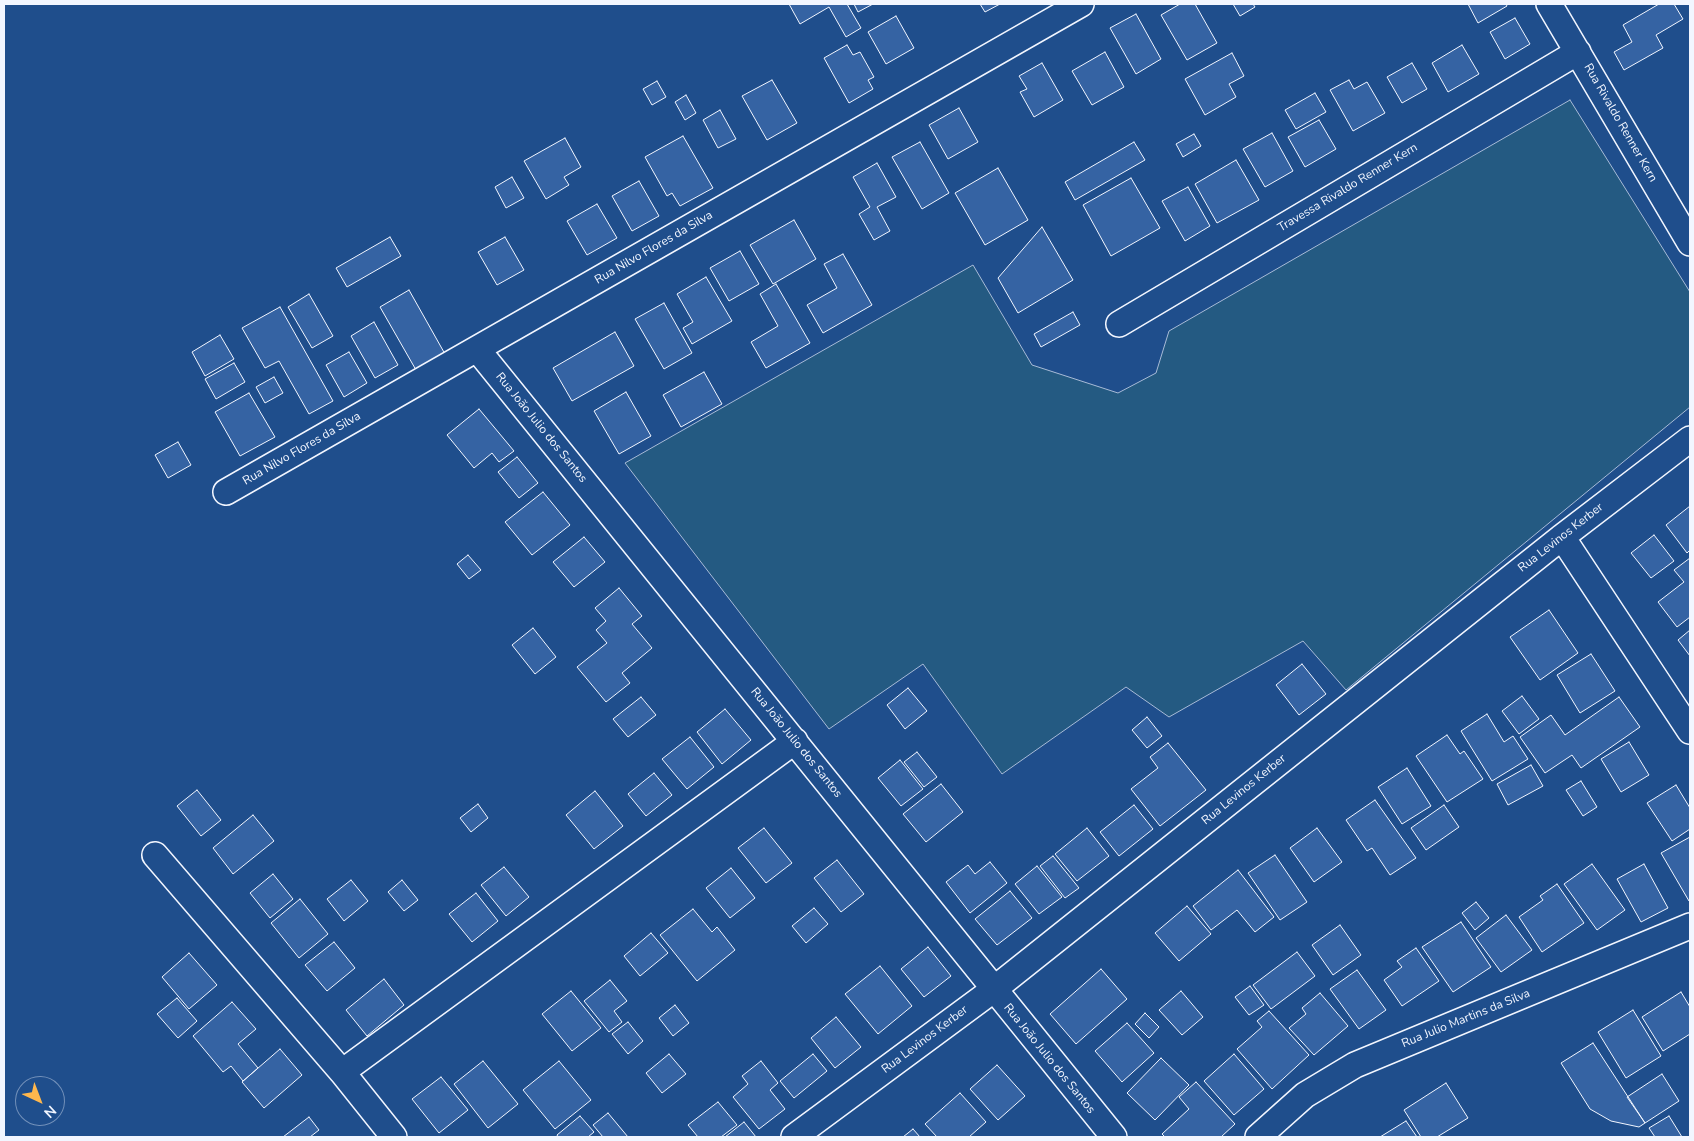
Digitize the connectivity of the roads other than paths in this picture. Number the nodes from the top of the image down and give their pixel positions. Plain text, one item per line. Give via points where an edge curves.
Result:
1 (1082, 4) edge
2 (1549, 4) edge
3 (1578, 52) junction
4 (1690, 243) edge
5 (1119, 324) dead end
6 (478, 349) junction
7 (1690, 439) edge
8 (226, 492) dead end
9 (1562, 537) junction
10 (1690, 731) edge
11 (795, 742) junction
12 (155, 855) dead end
13 (1690, 926) edge
14 (993, 990) junction
15 (342, 1072) junction
16 (394, 1137) edge
17 (794, 1137) edge
18 (1114, 1137) edge
19 (1258, 1137) edge

1 - 6 street, Rua Nilvo Flores da Silva
2 - 3 street, Rua Rivaldo Renner Kern
3 - 4 street, Rua Rivaldo Renner Kern
3 - 5 street, Travessa Rivaldo Renner Kern
6 - 8 street, Rua Nilvo Flores da Silva
6 - 11 street, Rua João Julio dos Santos
7 - 9 street, Rua Levinos Kerber
9 - 10 street
9 - 14 street, Rua Levinos Kerber
11 - 14 street, Rua João Julio dos Santos
11 - 15 street
12 - 15 street
13 - 19 street, Rua Julio Martins da Silva via 1355,1065 1305,1095
14 - 17 street, Rua Levinos Kerber
14 - 18 street, Rua João Julio dos Santos
15 - 16 street

